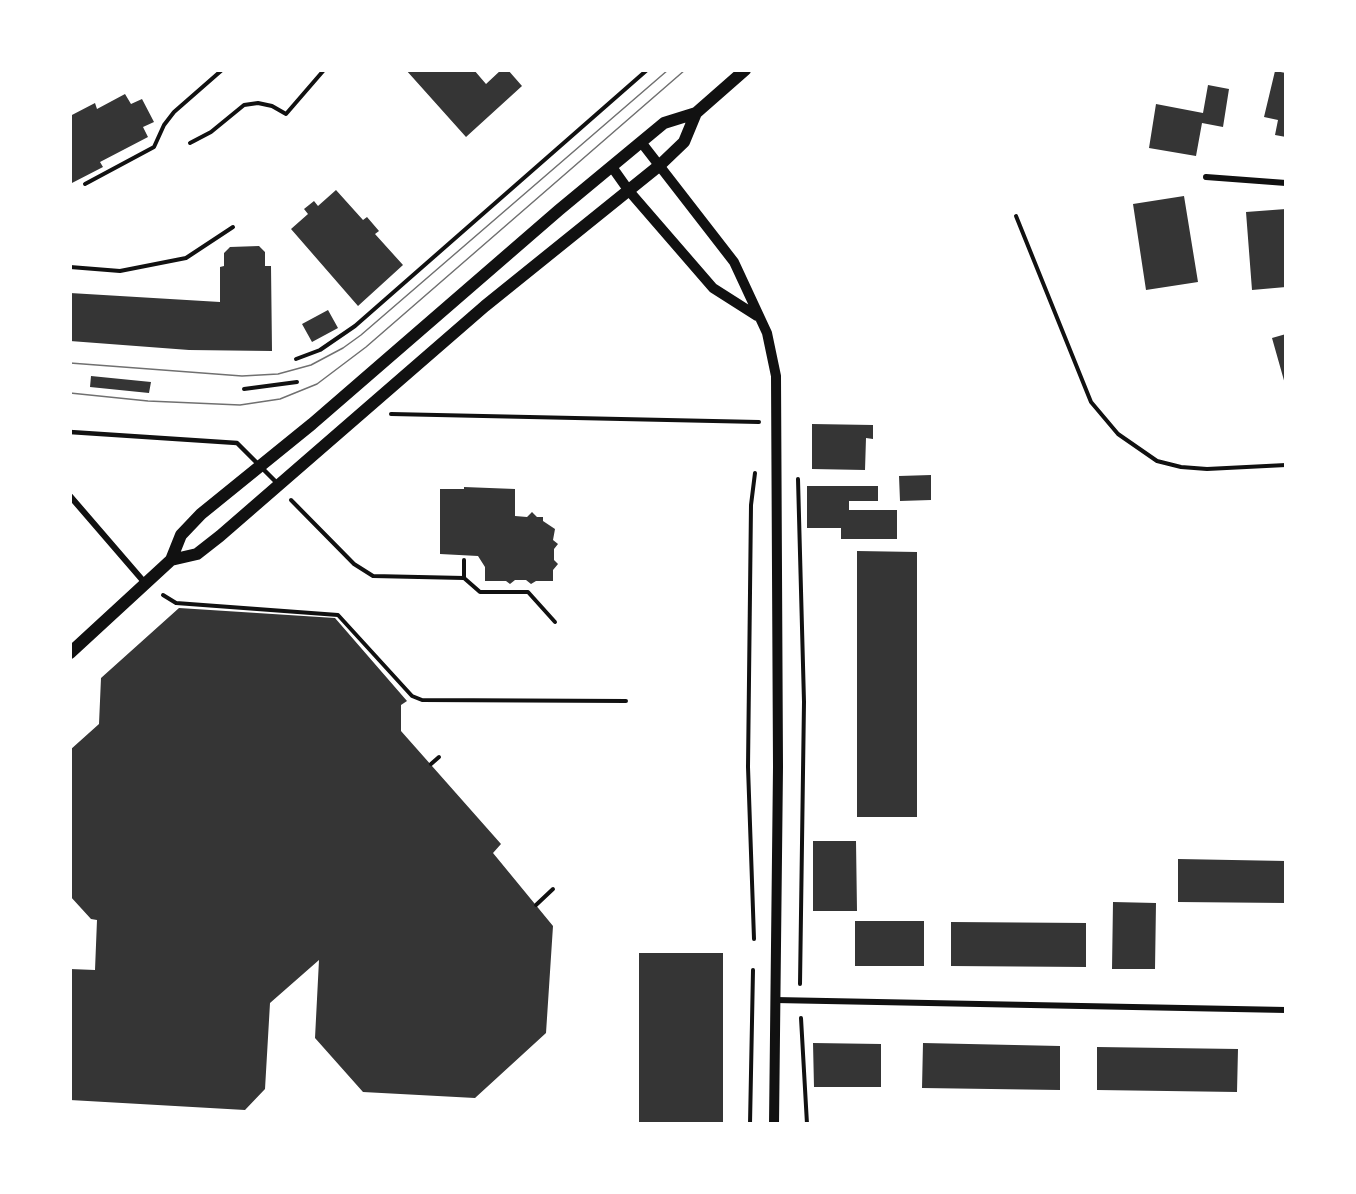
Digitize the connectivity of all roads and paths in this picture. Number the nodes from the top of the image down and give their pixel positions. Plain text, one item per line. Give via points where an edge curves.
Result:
1 (222, 70) edge
2 (324, 70) edge
3 (647, 70) edge
4 (745, 70) edge
5 (696, 112) junction
6 (641, 142) junction
7 (190, 143) dead end
8 (660, 165) junction
9 (612, 167) junction
10 (1206, 177) dead end
11 (1286, 183) edge
12 (85, 184) dead end
13 (629, 190) junction
14 (1016, 216) dead end
15 (233, 227) dead end
16 (70, 267) edge
17 (758, 316) junction
18 (296, 359) dead end
19 (297, 382) dead end
20 (244, 389) dead end
21 (361, 413) junction
22 (777, 422) junction
23 (70, 432) edge
24 (759, 464) dead end
25 (1286, 465) edge
26 (261, 466) junction
27 (798, 476) dead end
28 (279, 485) junction
29 (70, 496) edge
30 (171, 560) junction
31 (464, 560) dead end
32 (464, 578) junction
33 (146, 584) junction
34 (555, 622) dead end
35 (70, 653) edge
36 (626, 700) dead end
37 (439, 757) dead end
38 (431, 764) dead end
39 (553, 889) dead end
40 (536, 905) dead end
41 (754, 943) dead end
42 (753, 966) dead end
43 (776, 1000) junction
44 (800, 1001) junction
45 (1286, 1010) edge
46 (750, 1124) edge
47 (774, 1124) edge
48 (807, 1124) edge

1 - 12 path via 174,112 154,147
2 - 7 path via 286,114 258,103 244,105 211,132
3 - 18 path via 355,326 320,350
4 - 5 main road
5 - 6 main road via 664,123
5 - 8 main road via 684,142
6 - 8 street
6 - 9 main road
8 - 13 main road
8 - 17 street via 734,262
9 - 13 street
9 - 26 main road
10 - 11 street
13 - 17 street via 713,288
13 - 21 main road
14 - 25 path via 1091,402 1118,434 1157,460 1181,467
15 - 16 path via 186,258 120,271
17 - 22 street via 773,352
19 - 20 path
21 - 22 path
21 - 28 main road
22 - 43 street
23 - 26 lane via 237,443
24 - 41 path via 751,505 749,694
26 - 28 lane
26 - 30 main road via 201,514 182,535
27 - 44 path via 804,702
28 - 30 main road via 197,554
28 - 32 path via 362,570 383,578
29 - 33 street
30 - 33 main road
31 - 32 path
32 - 34 path via 480,592 528,592
33 - 35 main road
33 - 36 path via 176,603 338,615 412,696 422,700
37 - 38 path
39 - 40 path
42 - 46 path
43 - 44 street
43 - 47 street
44 - 45 street
44 - 48 path

